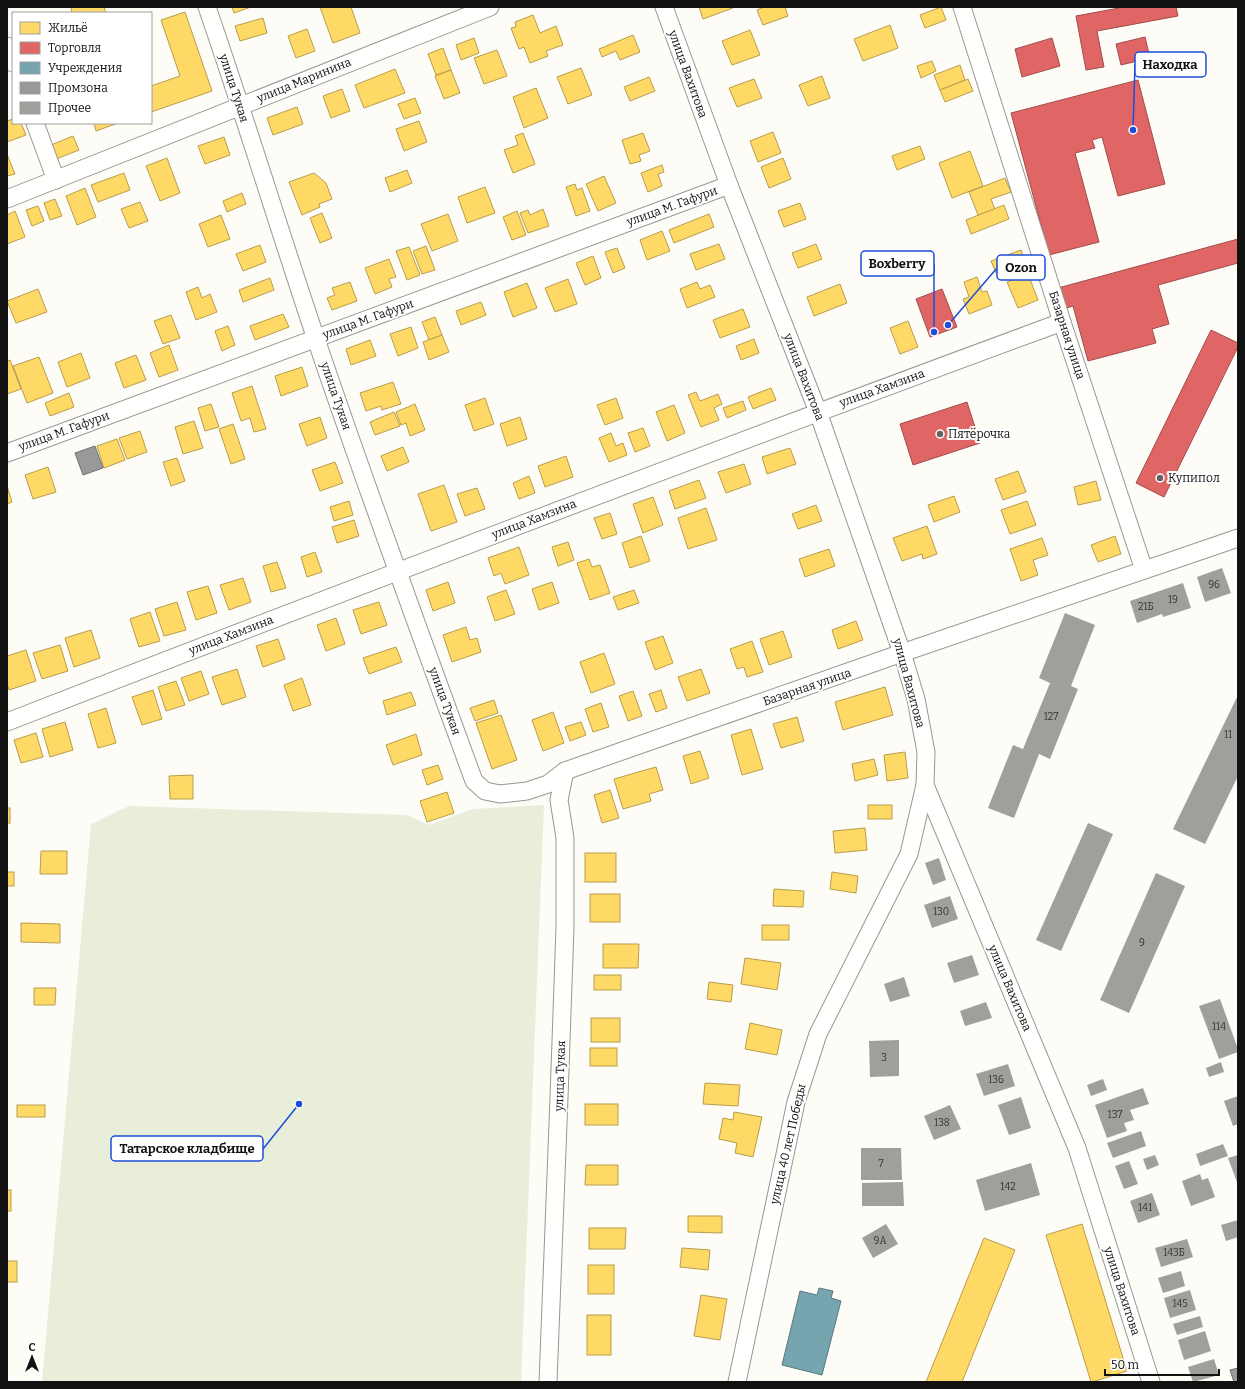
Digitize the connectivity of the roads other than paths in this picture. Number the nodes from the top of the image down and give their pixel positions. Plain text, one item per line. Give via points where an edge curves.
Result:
1 (207, 7) edge
2 (490, 7) edge
3 (664, 7) edge
4 (962, 7) edge
5 (7, 46) edge
6 (12, 60) edge
7 (241, 106) junction
8 (35, 124) edge
9 (56, 180) junction
10 (729, 185) junction
11 (7, 199) edge
12 (1062, 322) junction
13 (316, 338) junction
14 (818, 412) junction
15 (7, 453) edge
16 (1238, 538) edge
17 (1144, 570) junction
18 (396, 571) junction
19 (902, 653) junction
20 (7, 722) edge
21 (565, 771) junction
22 (474, 781) joint
23 (925, 785) junction
24 (548, 1382) edge
25 (737, 1382) edge
26 (1151, 1382) edge

1 - 7 street, улица Тукая
2 - 7 street, улица Маринина
3 - 10 street, улица Вахитова
4 - 12 street, Базарная улица
5 - 6 street
7 - 9 street, улица Маринина
7 - 13 street, улица Тукая
8 - 9 street
9 - 11 street, улица Маринина
10 - 13 street, улица М. Гафури
10 - 14 street, улица Вахитова
12 - 14 street, улица Хамзина
12 - 17 street, Базарная улица
13 - 15 street, улица М. Гафури
13 - 18 street, улица Тукая
14 - 18 street, улица Хамзина
14 - 19 street, улица Вахитова
16 - 17 street, Базарная улица
17 - 19 street, Базарная улица
18 - 20 street, улица Хамзина
18 - 22 street, улица Тукая
19 - 21 street, Базарная улица
19 - 23 street, улица Вахитова via 916,699 926,752
21 - 22 street, Базарная улица via 548,784 527,791 500,794 485,791
21 - 24 street, улица Тукая via 559,800 565,838 565,927
23 - 25 street, улица 40 лет Победы via 909,854 818,1034 796,1102
23 - 26 street, улица Вахитова via 1077,1148

